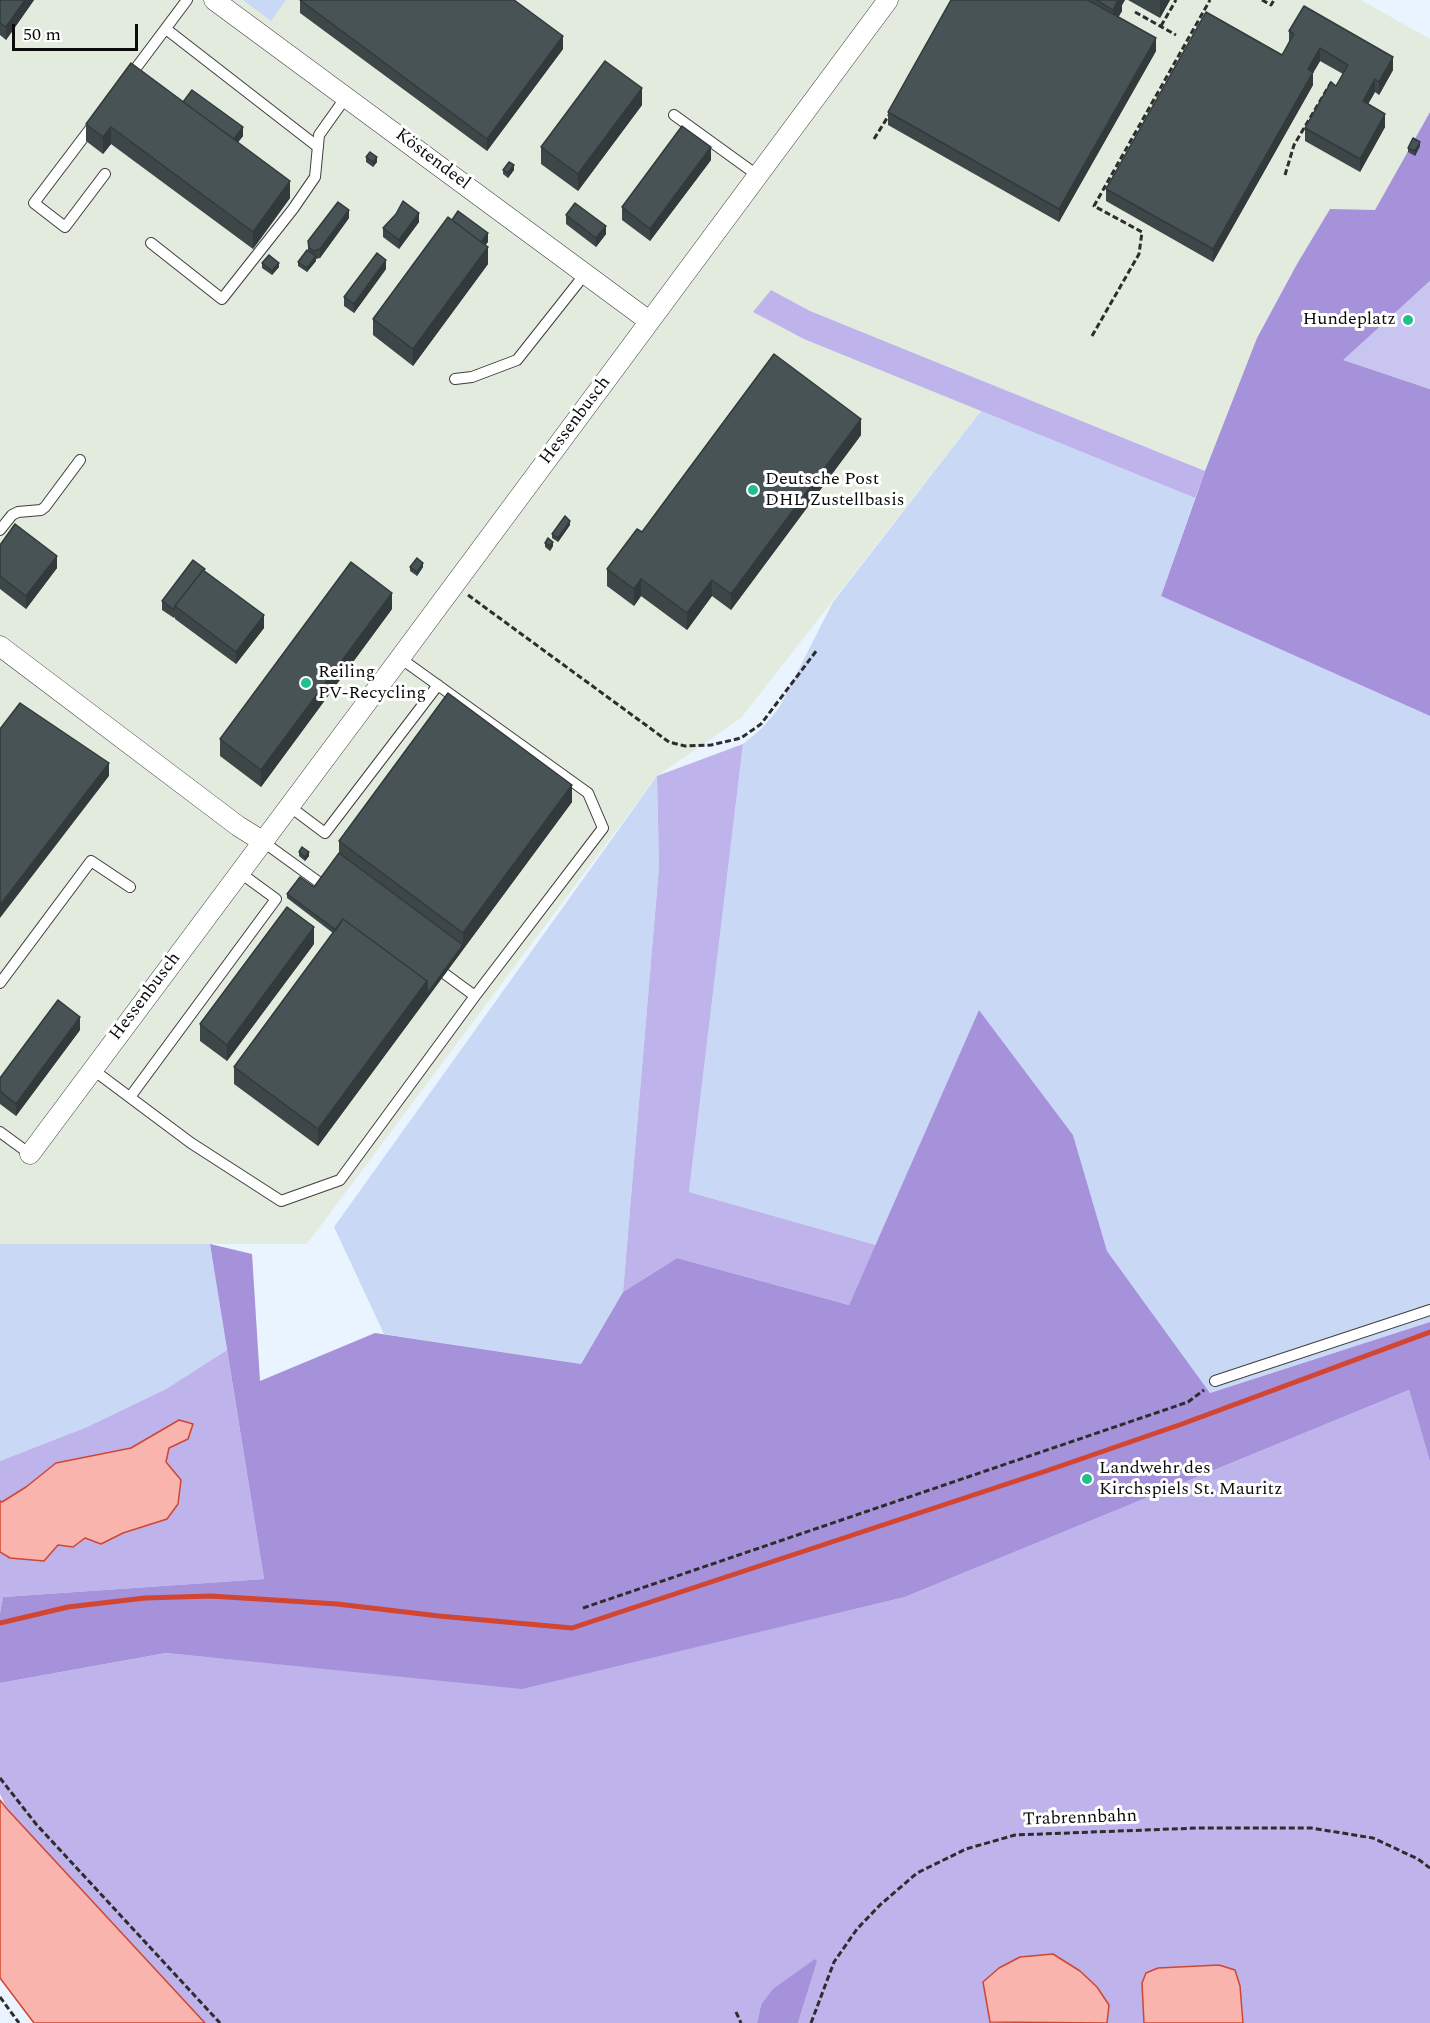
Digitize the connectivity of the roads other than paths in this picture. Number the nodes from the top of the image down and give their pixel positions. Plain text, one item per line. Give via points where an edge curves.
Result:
1 (187, 0) edge
2 (214, 0) edge
3 (888, 0) edge
4 (166, 29) junction
5 (124, 84) edge
6 (346, 97) junction
7 (103, 112) edge
8 (675, 115) dead end
9 (318, 147) junction
10 (105, 174) dead end
11 (757, 175) junction
12 (151, 243) dead end
13 (585, 274) junction
14 (649, 321) junction
15 (454, 379) dead end
16 (80, 460) dead end
17 (0, 530) edge
18 (0, 646) edge
19 (400, 658) junction
20 (438, 685) junction
21 (289, 806) junction
22 (262, 841) junction
23 (239, 872) junction
24 (320, 883) edge
25 (130, 887) dead end
26 (445, 974) edge
27 (0, 983) edge
28 (475, 996) junction
29 (92, 1069) junction
30 (130, 1097) junction
31 (0, 1132) edge
32 (30, 1154) joint
33 (1430, 1310) edge
34 (1215, 1381) road end

1 - 4 lane
2 - 6 street, Köstendeel
3 - 11 street, Hessenbusch
4 - 5 lane
4 - 9 lane
6 - 9 lane via 319,135
6 - 13 street, Köstendeel
7 - 10 lane via 34,203 65,227
8 - 11 lane
9 - 12 lane via 315,177 222,299
11 - 14 street, Hessenbusch
13 - 14 street, Köstendeel
13 - 15 lane via 517,360 482,374
14 - 19 street, Hessenbusch
16 - 17 lane via 45,507 12,515
18 - 22 street
19 - 20 lane
19 - 21 street, Hessenbusch
20 - 21 lane via 325,833
20 - 28 lane via 588,793 603,828
21 - 22 street, Hessenbusch
22 - 23 street, Hessenbusch
22 - 24 lane
23 - 29 street, Hessenbusch
23 - 30 lane via 276,899
25 - 27 lane via 91,861
26 - 28 lane
28 - 30 lane via 340,1180 281,1201 191,1143
29 - 30 lane
29 - 32 street, Hessenbusch
31 - 32 lane
33 - 34 lane

